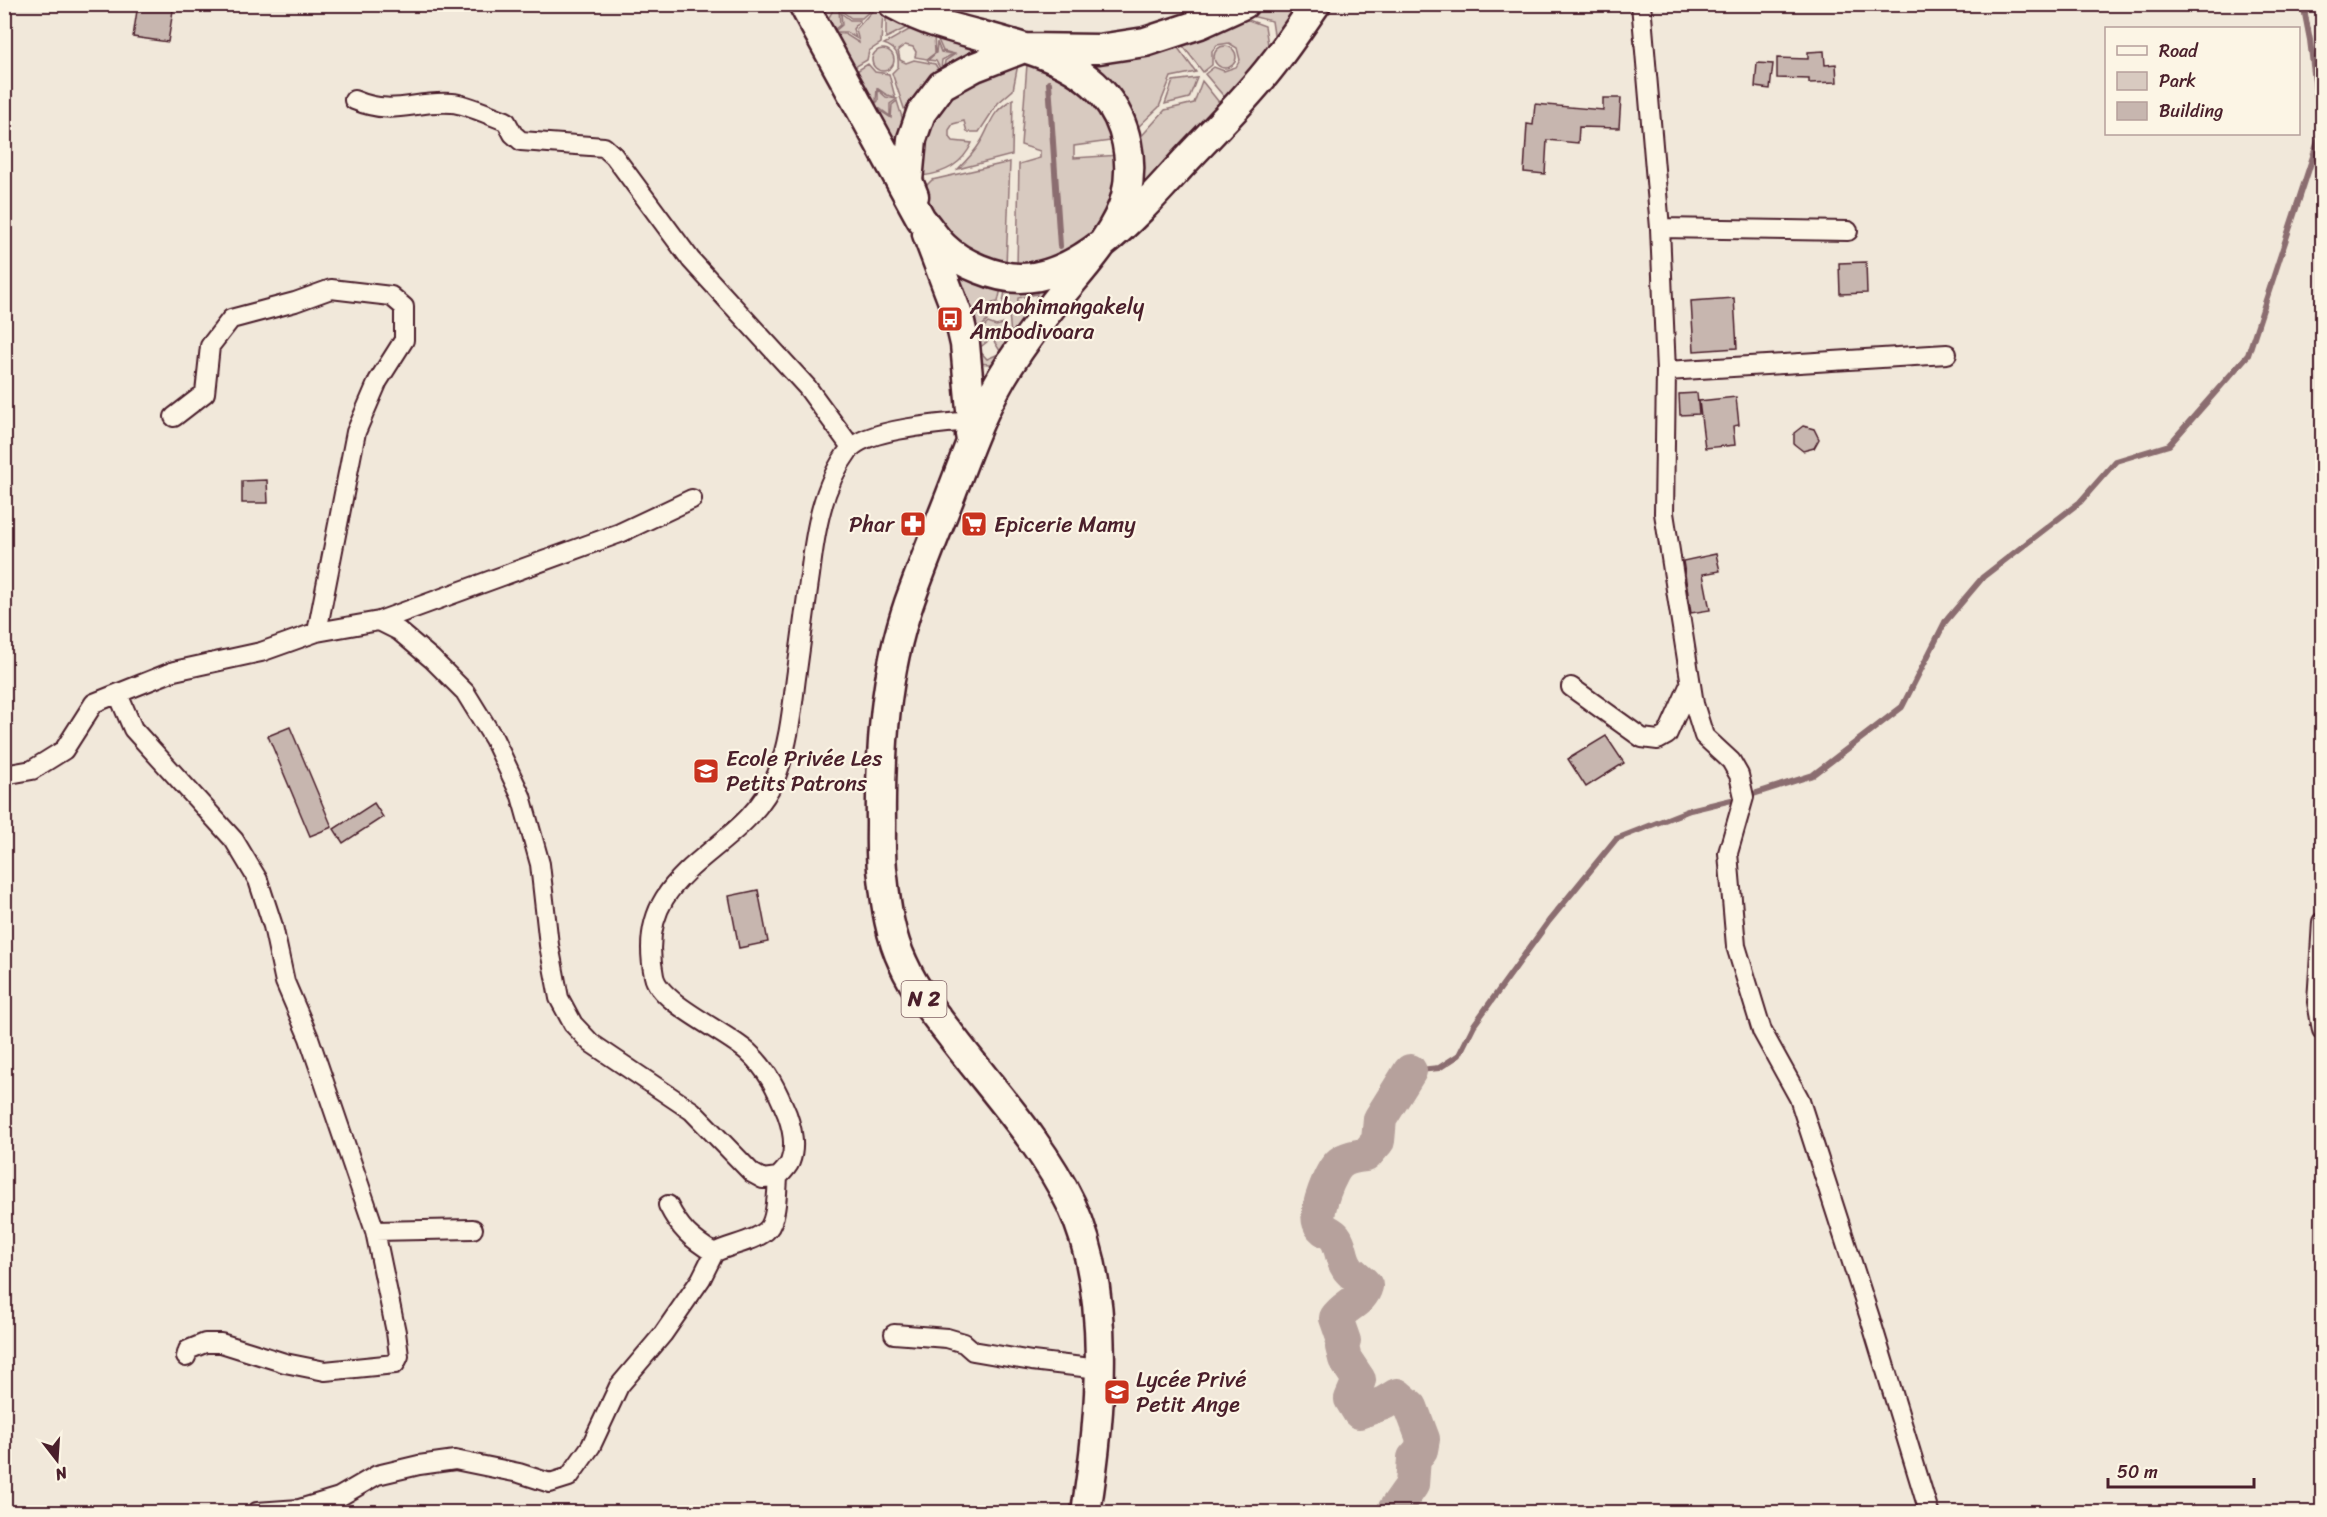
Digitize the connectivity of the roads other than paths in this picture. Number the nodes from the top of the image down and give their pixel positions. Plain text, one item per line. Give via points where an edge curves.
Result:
1 (803, 4) edge
2 (893, 4) edge
3 (1244, 4) edge
4 (1316, 4) edge
5 (1641, 4) edge
6 (1024, 48) junction
7 (354, 100) dead end
8 (921, 219) junction
9 (1660, 228) junction
10 (1848, 231) dead end
11 (1104, 242) junction
12 (1947, 354) dead end
13 (1666, 371) junction
14 (174, 417) dead end
15 (976, 422) junction
16 (851, 447) junction
17 (693, 499) dead end
18 (379, 621) junction
19 (317, 632) junction
20 (1690, 684) junction
21 (1570, 687) dead end
22 (117, 694) junction
23 (4, 775) edge
24 (2322, 922) edge
25 (2322, 1030) edge
26 (778, 1177) junction
27 (668, 1205) dead end
28 (474, 1229) dead end
29 (375, 1231) junction
30 (714, 1253) junction
31 (894, 1334) dead end
32 (186, 1357) dead end
33 (1099, 1369) junction
34 (257, 1512) edge
35 (1086, 1512) edge
36 (1929, 1512) edge

1 - 8 main road
2 - 6 main road via 930,21
3 - 6 main road via 1200,24 1144,42 1099,49
4 - 11 main road via 1233,111
5 - 9 street
6 - 8 main road via 942,85 921,113 912,139 909,181
6 - 11 main road via 1073,68 1103,93 1121,122 1128,145 1129,174 1125,200
7 - 16 street via 387,109 453,103 506,121 521,141 604,147 691,260 807,387
8 - 11 main road via 945,248 959,258 1020,278 1068,265
8 - 15 main road via 959,318
9 - 10 street
9 - 13 street
11 - 15 main road via 1047,312
12 - 13 street
13 - 20 street via 1664,513
14 - 19 street via 205,393 210,346 231,319 331,289 391,296 405,307 404,340 378,381 356,432
15 - 16 street via 922,425 880,434
15 - 33 main road, N 2 via 967,455 908,605 890,679 882,752 882,872 889,921 905,970 1037,1147 1072,1206 1090,1254
16 - 26 street via 823,500 789,736 776,776 757,808 673,885 658,906 650,931 654,979 664,995 748,1051 772,1079 791,1123 793,1144 790,1163
17 - 18 street via 620,533
18 - 19 street
18 - 26 street via 432,659 465,692 494,739 521,796 540,864 559,998 573,1024 591,1043 692,1111 752,1173 763,1179
19 - 22 street via 261,652 174,670
20 - 21 street via 1667,735 1658,740 1642,738
20 - 36 street via 1704,736 1731,761 1744,797 1728,853 1736,946 1762,1031 1799,1098
22 - 23 street via 94,704 64,750 32,770
22 - 29 street via 133,729 234,840 258,880 285,982 309,1038
24 - 25 street via 2317,1002
26 - 30 street via 775,1210 768,1229
27 - 30 street via 691,1239
28 - 29 street
29 - 32 street via 396,1332 399,1356 395,1364 326,1371 205,1342 193,1346
30 - 34 street via 663,1334 620,1386 591,1446 569,1477 550,1483 455,1460 377,1475 339,1497 299,1509
31 - 33 street via 947,1338 964,1343 973,1351
33 - 35 main road, N 2

